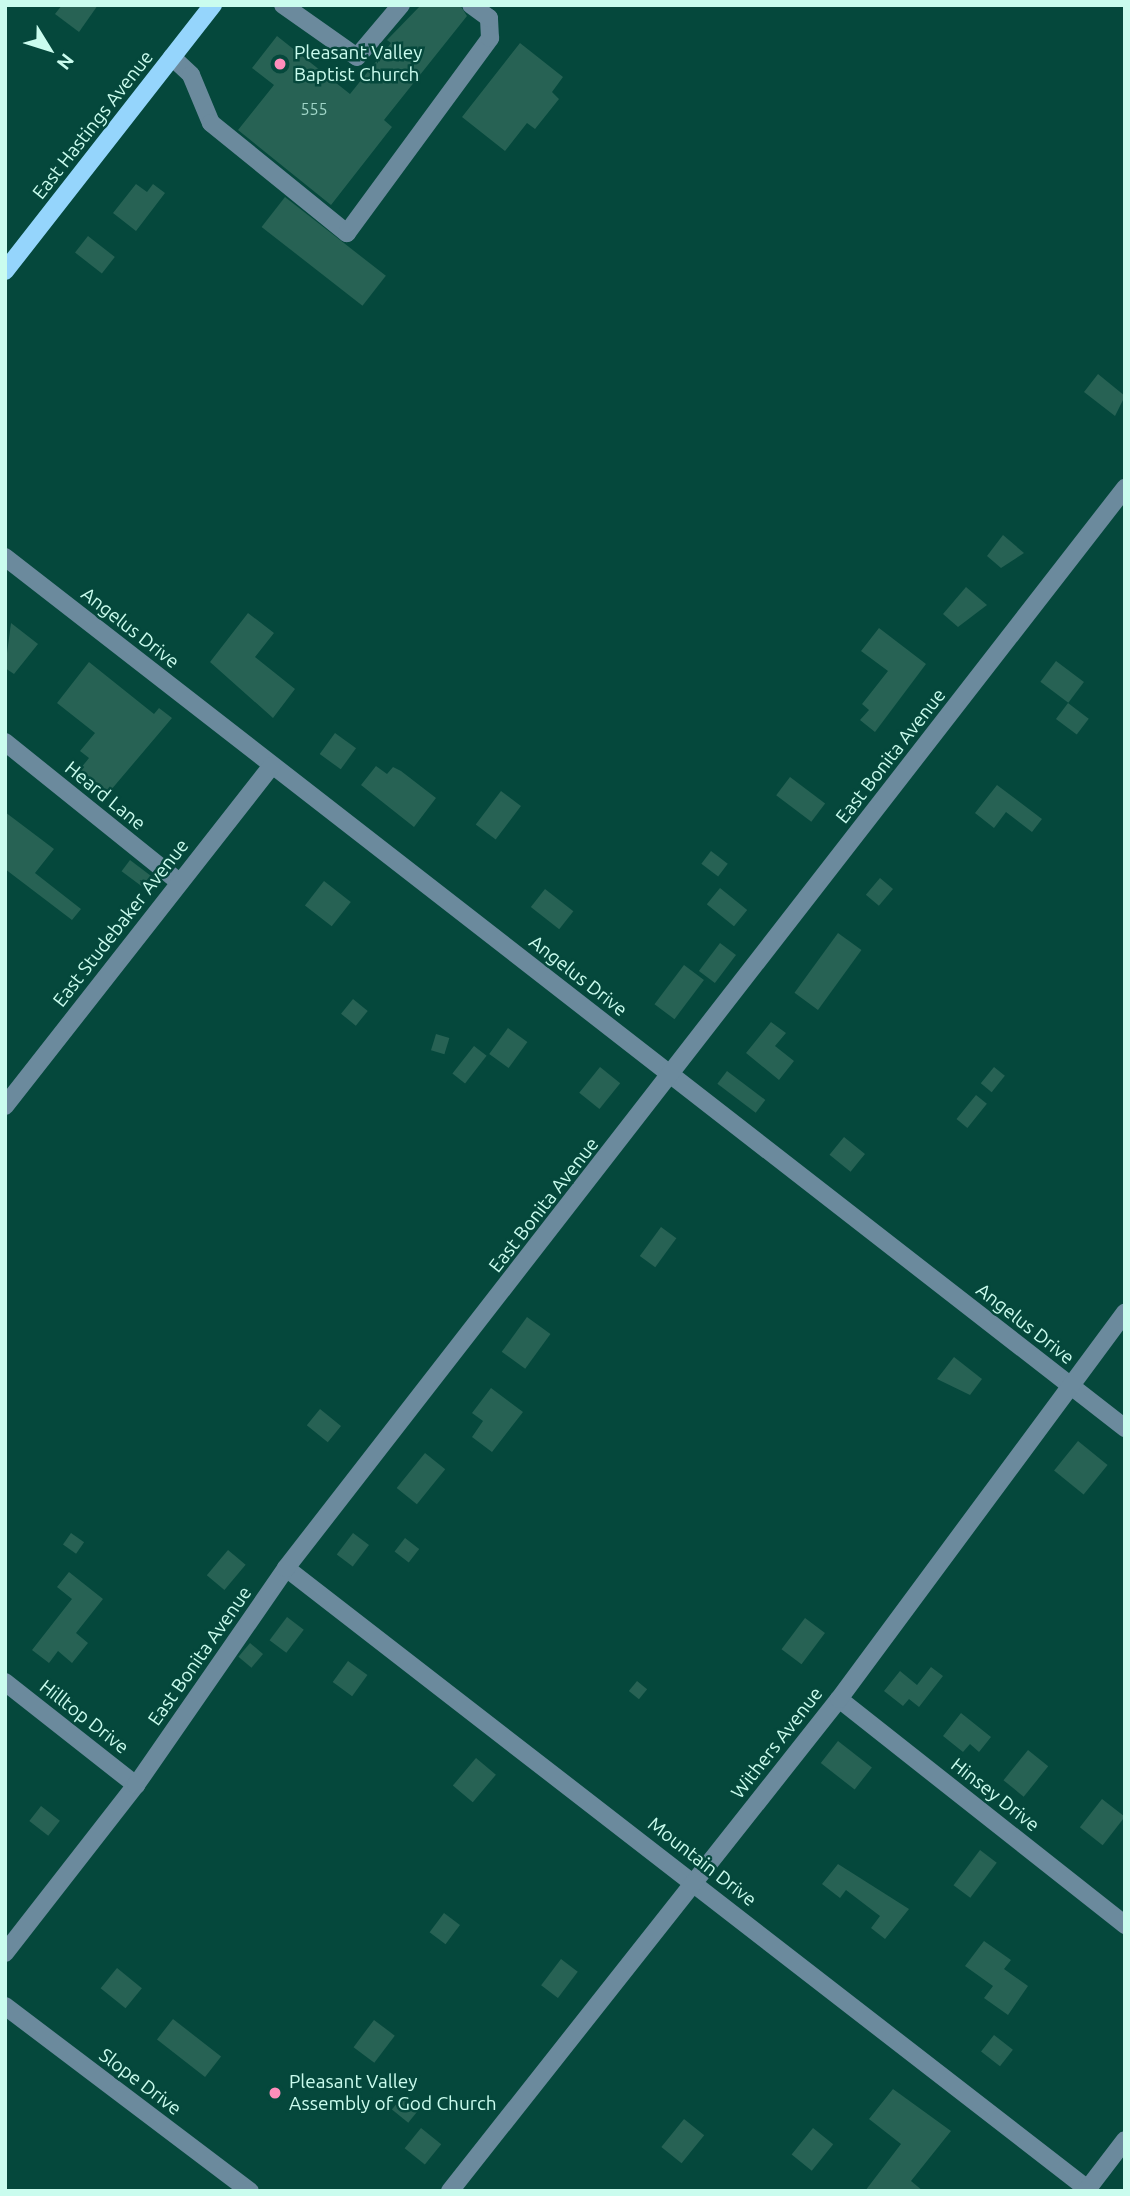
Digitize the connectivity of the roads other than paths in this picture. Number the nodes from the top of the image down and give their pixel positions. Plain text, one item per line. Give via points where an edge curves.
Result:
1 (213, 5) edge
2 (283, 5) edge
3 (401, 5) edge
4 (471, 5) edge
5 (173, 57) junction
6 (5, 271) edge
7 (1125, 488) edge
8 (5, 557) edge
9 (5, 742) edge
10 (272, 766) junction
11 (179, 882) junction
12 (672, 1075) junction
13 (5, 1106) edge
14 (1125, 1312) edge
15 (1072, 1387) junction
16 (1125, 1428) edge
17 (286, 1568) junction
18 (5, 1682) edge
19 (838, 1699) junction
20 (136, 1785) junction
21 (694, 1881) junction
22 (1125, 1924) edge
23 (5, 1953) edge
24 (5, 2006) edge
25 (1125, 2140) edge
26 (1088, 2190) edge
27 (250, 2191) edge
28 (450, 2191) edge

1 - 5 main road, East Hastings Avenue
2 - 3 street via 357,57
4 - 5 street via 489,18 490,38 347,233 211,123 191,75
5 - 6 main road, East Hastings Avenue
7 - 12 street, East Bonita Avenue
8 - 10 street, Angelus Drive
9 - 11 street, Heard Lane
10 - 11 street, East Studebaker Avenue
10 - 12 street, Angelus Drive
11 - 13 street, East Studebaker Avenue
12 - 15 street, Angelus Drive
12 - 17 street, East Bonita Avenue
14 - 15 street, Withers Avenue
15 - 16 street, Angelus Drive
15 - 19 street, Withers Avenue
17 - 20 street, East Bonita Avenue
17 - 21 street, Mountain Drive
18 - 20 street, Hilltop Drive
19 - 21 street, Withers Avenue
19 - 22 street, Hinsey Drive
20 - 23 street, East Bonita Avenue
21 - 26 street, Mountain Drive
21 - 28 street, Withers Avenue
24 - 27 street, Slope Drive
25 - 26 street

